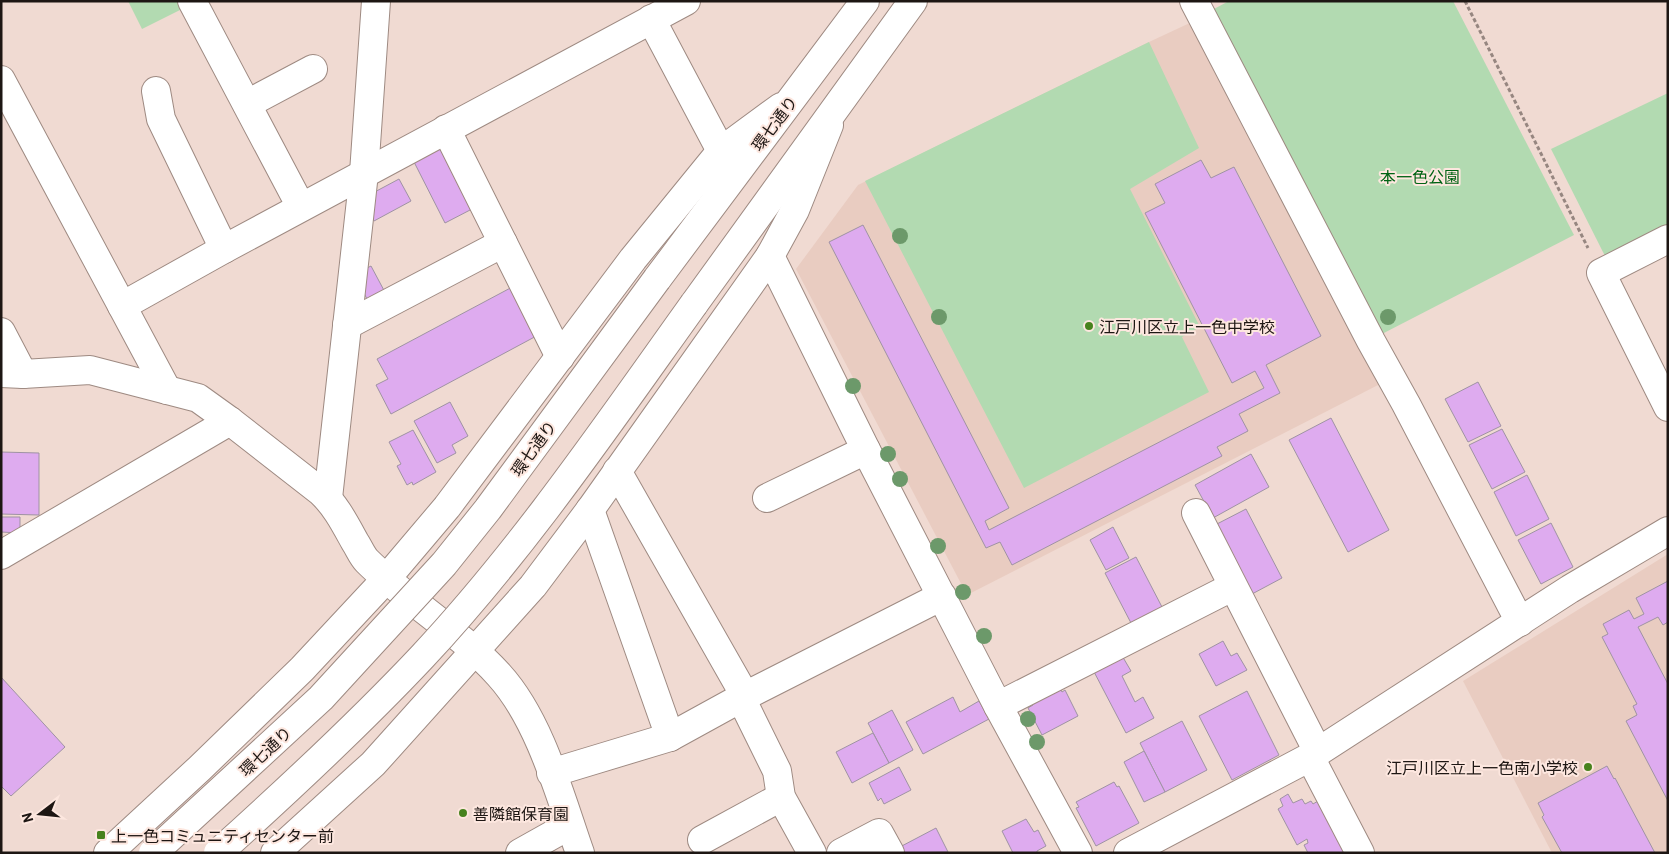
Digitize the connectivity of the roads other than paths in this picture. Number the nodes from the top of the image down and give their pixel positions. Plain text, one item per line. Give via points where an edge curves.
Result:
1 (192, 1) edge
2 (376, 1) edge
3 (686, 1) edge
4 (864, 1) edge
5 (913, 1) edge
6 (1194, 1) edge
7 (654, 12) edge
8 (313, 69) dead end
9 (1, 80) edge
10 (156, 91) dead end
11 (791, 100) junction
12 (247, 104) junction
13 (836, 107) junction
14 (446, 129) junction
15 (721, 151) junction
16 (364, 173) junction
17 (301, 207) junction
18 (1668, 239) edge
19 (503, 243) junction
20 (224, 249) junction
21 (770, 256) junction
22 (122, 306) junction
23 (347, 325) junction
24 (1, 332) edge
25 (560, 357) junction
26 (12, 374) edge
27 (167, 390) junction
28 (1668, 407) edge
29 (230, 421) junction
30 (866, 450) junction
31 (617, 471) junction
32 (328, 498) junction
33 (767, 498) dead end
34 (590, 510) junction
35 (1196, 513) dead end
36 (1668, 531) edge
37 (1, 555) edge
38 (386, 579) junction
39 (1232, 587) junction
40 (942, 596) junction
41 (1520, 622) junction
42 (475, 650) junction
43 (741, 698) junction
44 (998, 706) junction
45 (670, 736) junction
46 (1314, 754) junction
47 (551, 773) junction
48 (782, 797) junction
49 (570, 825) junction
50 (702, 840) dead end
51 (1144, 849) edge
52 (804, 850) edge
53 (108, 853) edge
54 (153, 853) edge
55 (218, 853) edge
56 (275, 853) edge
57 (520, 853) edge
58 (580, 853) edge
59 (841, 853) edge
60 (890, 853) edge
61 (1078, 853) edge
62 (1360, 853) edge

1 - 12 street
2 - 16 street
3 - 7 street
4 - 11 street, 環七通り
5 - 13 street
6 - 41 street
7 - 14 street
7 - 15 street
8 - 12 street
9 - 22 street
10 - 20 street via 161,119
11 - 15 street
11 - 54 street, 環七通り, bridge via 444,564 322,698
12 - 17 street
13 - 21 street via 795,210
13 - 55 street, bridge via 569,478 474,596 423,656
14 - 16 street
14 - 19 street
15 - 25 street via 633,259
16 - 17 street
16 - 23 street
17 - 20 street
18 - 28 street via 1601,273
19 - 23 street
19 - 25 street
20 - 22 street
21 - 30 street
21 - 31 street
22 - 27 street
23 - 32 street
24 - 26 street
25 - 38 street via 447,507
26 - 27 street via 90,370
27 - 29 street via 198,398
29 - 32 street
29 - 37 street
30 - 33 street
30 - 40 street
31 - 34 street
31 - 43 street via 740,687
32 - 38 street via 365,559
34 - 42 street via 533,586
34 - 45 street
35 - 39 street
36 - 41 street
38 - 42 street
38 - 53 street via 302,668
39 - 44 street
39 - 46 street
40 - 43 street
40 - 44 street
41 - 46 street
42 - 47 street via 500,676 521,706 537,734
42 - 56 street via 373,764
43 - 45 street
43 - 48 street via 777,771
44 - 61 street
45 - 47 street
46 - 51 street
46 - 62 street
47 - 49 street
48 - 50 street
48 - 52 street
49 - 57 street
49 - 58 street
59 - 60 street via 879,833

